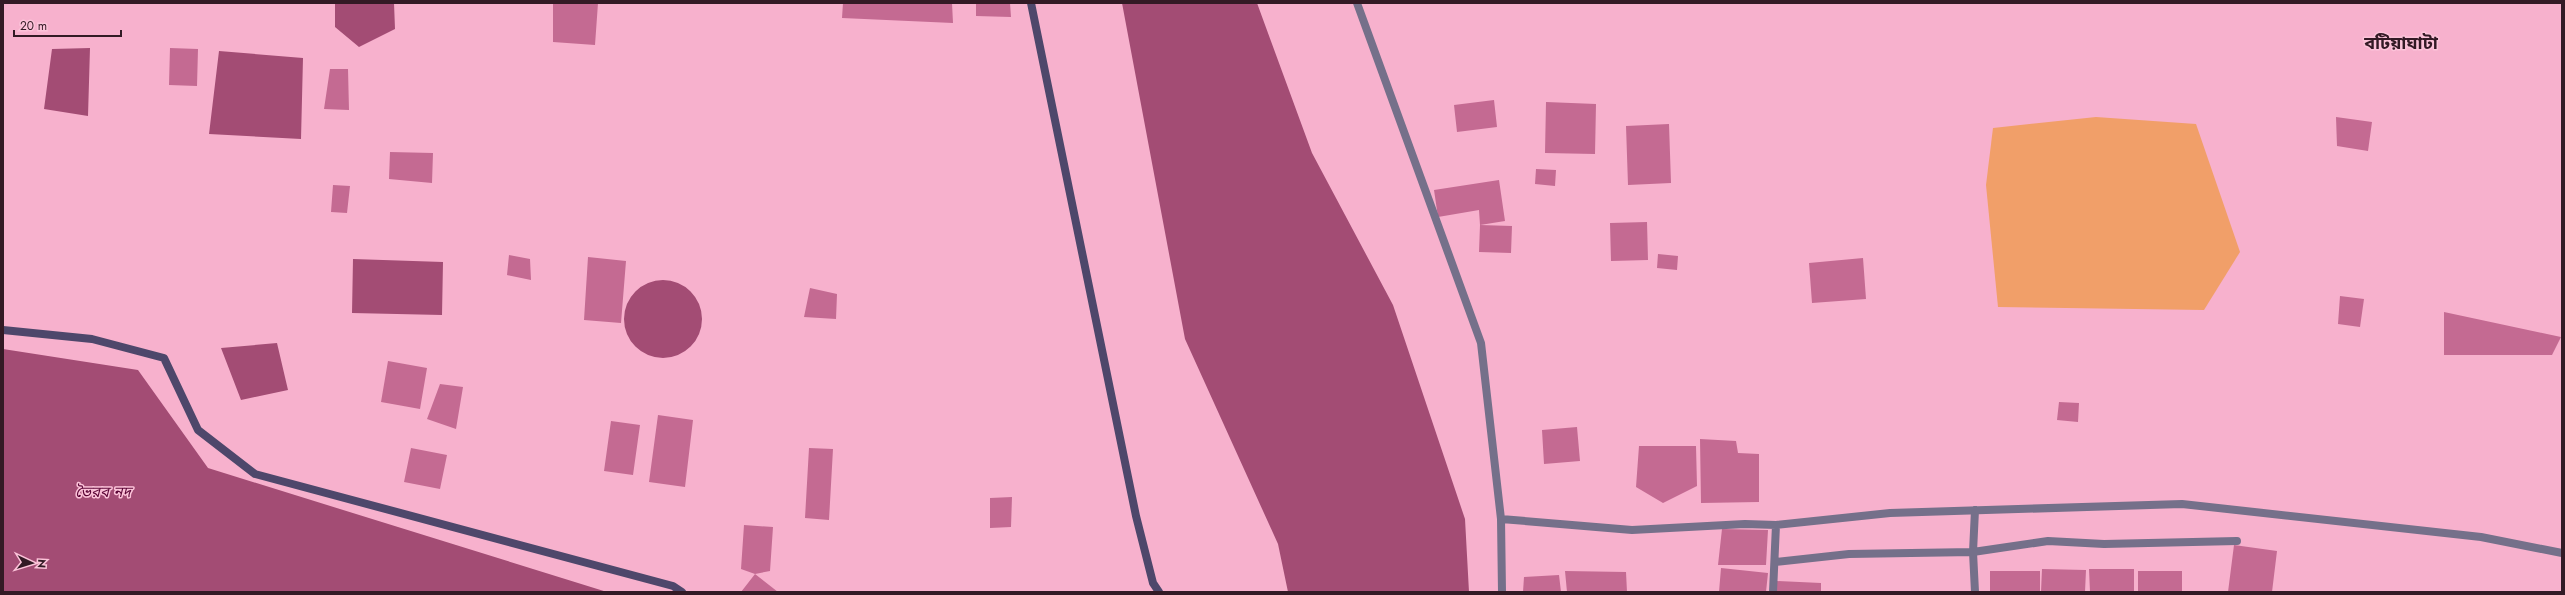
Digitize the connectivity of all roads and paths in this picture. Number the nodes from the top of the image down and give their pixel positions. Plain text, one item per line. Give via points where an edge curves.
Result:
1 (1031, 3) edge
2 (1357, 3) edge
3 (3, 330) edge
4 (1975, 510) junction
5 (1501, 519) junction
6 (1776, 525) junction
7 (2237, 541) dead end
8 (1973, 552) junction
9 (2562, 553) edge
10 (1775, 562) junction
11 (682, 592) edge
12 (1159, 592) edge
13 (1502, 592) edge
14 (1773, 592) edge
15 (1975, 592) edge

1 - 12 street via 1136,516 1153,584
2 - 5 street via 1481,342
3 - 11 street via 92,339 164,358 198,430 254,474 673,586
4 - 6 street via 1890,513
4 - 8 street
4 - 9 street via 2182,504 2480,537
5 - 6 street via 1632,530 1745,524
5 - 13 street
6 - 10 street
7 - 8 street via 2104,544 2048,542
8 - 10 street via 1849,554
8 - 15 street
10 - 14 street

